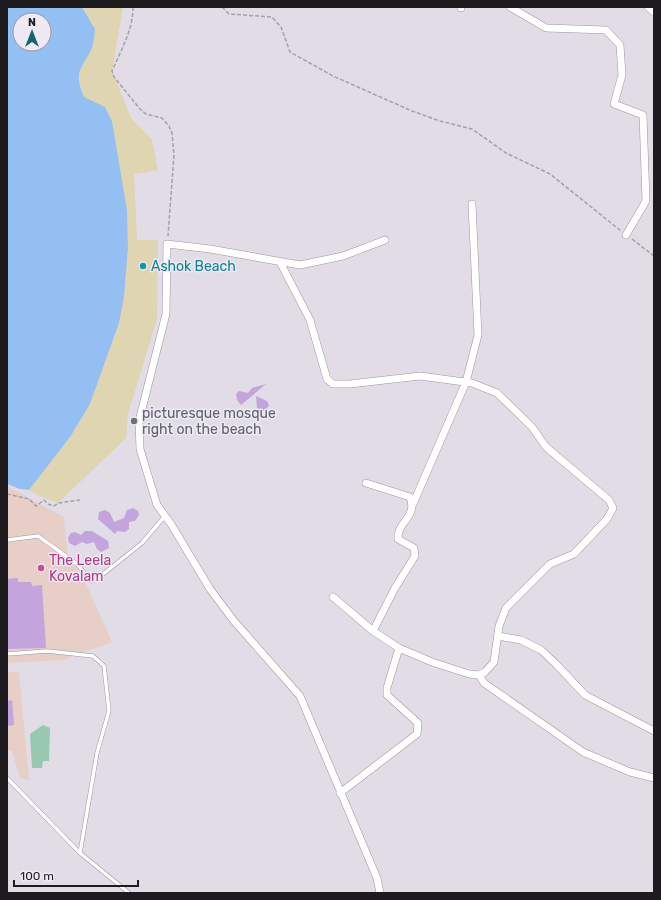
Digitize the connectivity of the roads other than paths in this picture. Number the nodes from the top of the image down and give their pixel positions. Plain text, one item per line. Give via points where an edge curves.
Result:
1 (510, 7) edge
2 (648, 7) edge
3 (654, 12) edge
4 (472, 204) dead end
5 (626, 235) road end
6 (385, 240) dead end
7 (280, 262) junction
8 (466, 382) junction
9 (366, 483) dead end
10 (413, 504) junction
11 (165, 516) junction
12 (7, 540) edge
13 (333, 597) dead end
14 (373, 631) junction
15 (498, 636) junction
16 (399, 648) junction
17 (7, 654) edge
18 (482, 673) junction
19 (654, 731) edge
20 (7, 778) edge
21 (654, 778) edge
22 (340, 793) junction
23 (80, 853) junction
24 (129, 893) edge
25 (380, 893) edge

1 - 5 street via 546,28 606,30 620,45 622,75 614,104 643,115 646,201
2 - 3 street
4 - 8 street via 478,335
6 - 7 street via 343,256 318,262 300,265
7 - 8 street via 310,320 327,379 333,384 420,376
7 - 11 street via 167,244 166,314 139,422 140,449 157,505
8 - 10 street
8 - 15 street via 497,393 532,426 546,447 609,500 613,508 607,519 574,554 550,564 506,608 501,617
9 - 10 street via 410,497
10 - 14 street via 412,512 398,536 401,543 414,548 415,556
11 - 12 lane via 142,543 91,581 78,564 38,536
11 - 22 street via 210,589 234,621 300,696
13 - 14 street
14 - 16 street
15 - 18 street via 494,662
15 - 19 street via 521,640 541,650 585,695
16 - 18 street via 469,674
16 - 22 street via 387,695 418,723 418,734
17 - 23 lane via 47,651 93,656 104,666 109,711 97,753
18 - 21 street via 484,683 583,752 630,772
20 - 23 lane
22 - 25 street via 377,878
23 - 24 lane

